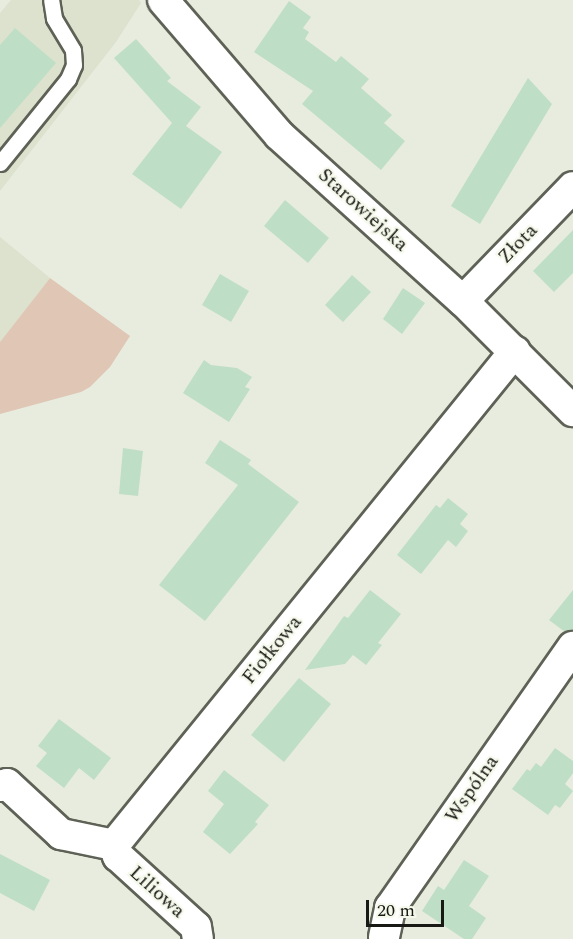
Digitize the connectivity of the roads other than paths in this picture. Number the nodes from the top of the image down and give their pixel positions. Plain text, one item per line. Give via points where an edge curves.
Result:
1 (51, 0) edge
2 (163, 0) edge
3 (0, 164) edge
4 (573, 187) edge
5 (463, 301) junction
6 (515, 351) junction
7 (573, 411) edge
8 (573, 647) edge
9 (0, 786) edge
10 (114, 845) junction
11 (384, 937) dead end
12 (198, 939) edge

1 - 3 lane via 54,18 73,50 74,65 68,79
2 - 5 street, Starowiejska via 279,135
4 - 5 street, Złota
5 - 6 street, Starowiejska
6 - 7 street, Starowiejska
6 - 10 street, Fiołkowa
8 - 11 street, Wspólna via 390,908
9 - 10 street via 7,784 61,834
10 - 12 street, Liliowa via 118,856 196,927

